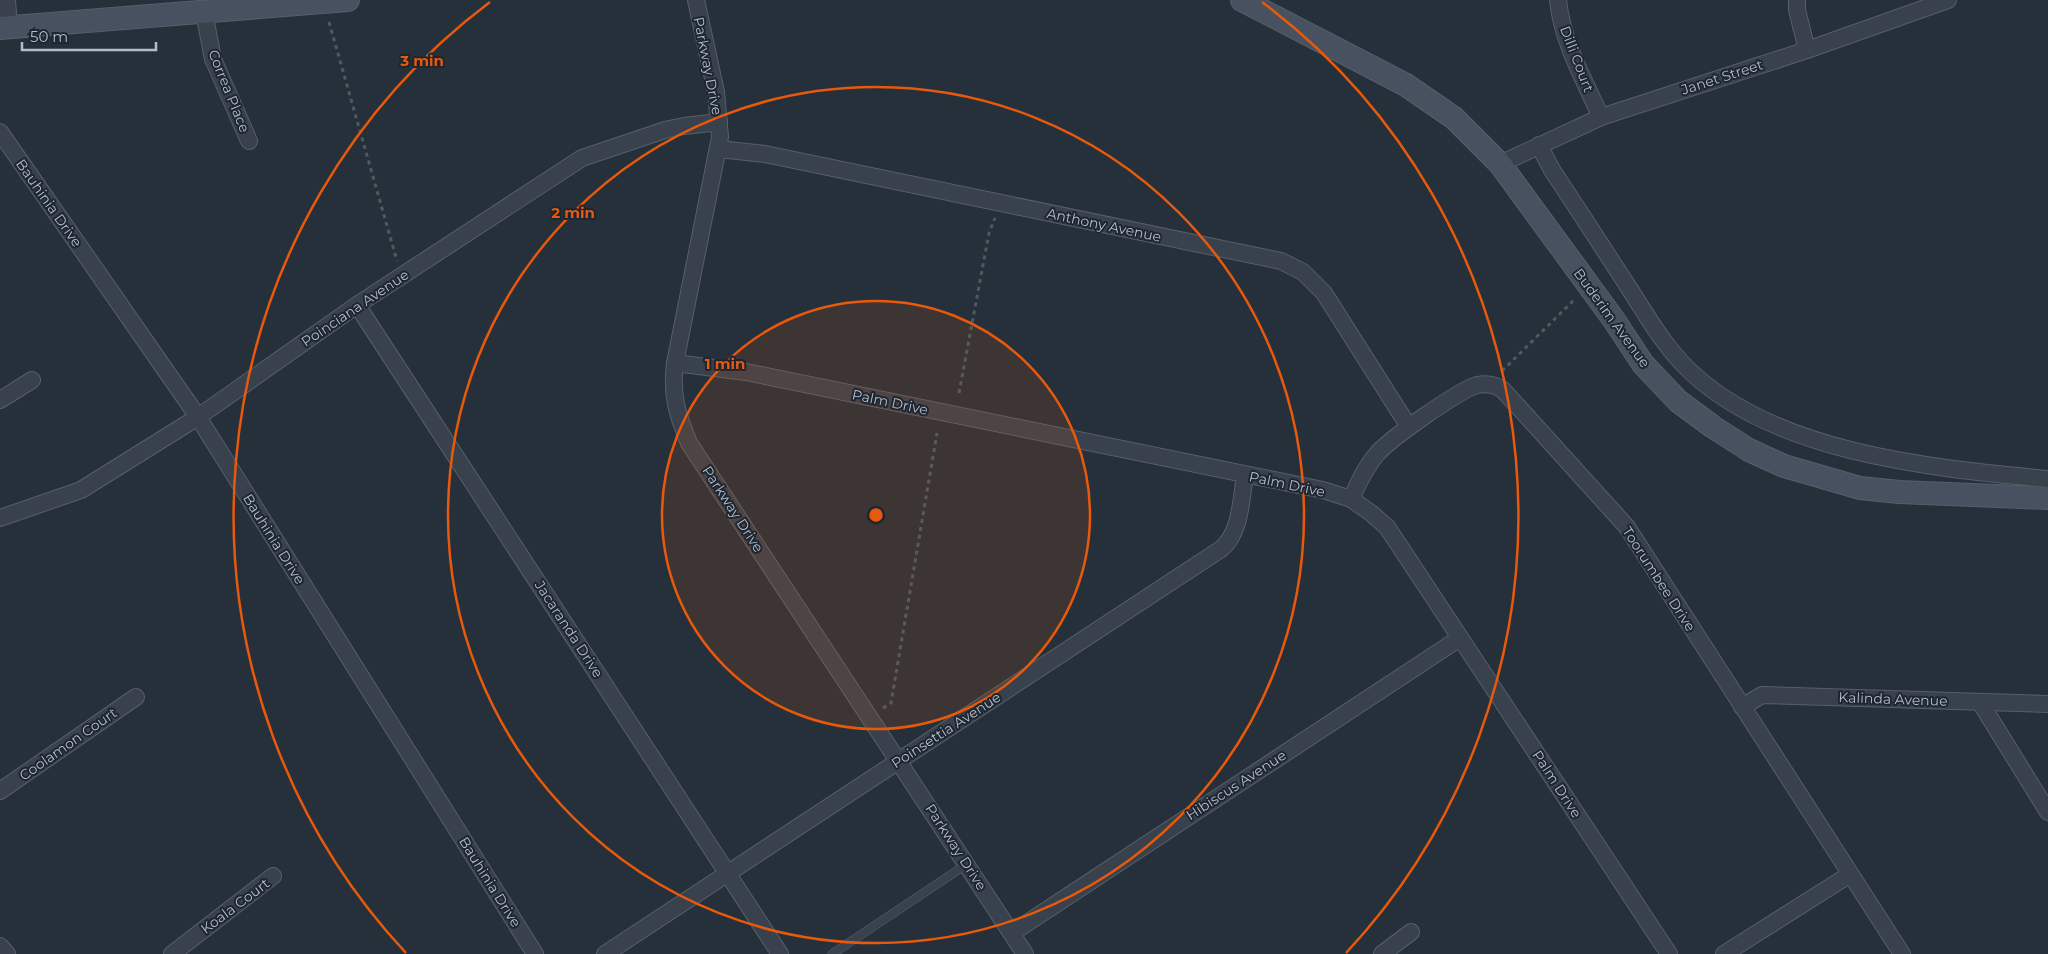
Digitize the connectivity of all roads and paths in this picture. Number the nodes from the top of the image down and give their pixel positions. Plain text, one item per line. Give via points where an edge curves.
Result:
1 (7, 0) edge
2 (348, 0) edge
3 (696, 0) edge
4 (1242, 0) edge
5 (1558, 0) edge
6 (1797, 0) edge
7 (1948, 0) edge
8 (323, 2) junction
9 (204, 12) junction
10 (5, 27) edge
11 (1807, 50) junction
12 (1601, 118) junction
13 (719, 122) junction
14 (0, 132) edge
15 (248, 140) dead end
16 (1539, 145) junction
17 (719, 149) junction
18 (1500, 164) junction
19 (1002, 204) junction
20 (401, 276) junction
21 (1575, 299) dead end
22 (357, 304) junction
23 (675, 363) junction
24 (32, 380) dead end
25 (1489, 384) junction
26 (959, 394) dead end
27 (0, 400) edge
28 (198, 417) junction
29 (1409, 427) junction
30 (937, 433) dead end
31 (1246, 475) junction
32 (2048, 479) edge
33 (2048, 498) edge
34 (1351, 499) junction
35 (0, 518) edge
36 (1460, 638) junction
37 (136, 697) dead end
38 (1980, 702) junction
39 (2048, 704) edge
40 (1742, 707) junction
41 (883, 709) dead end
42 (899, 761) junction
43 (0, 791) edge
44 (2048, 812) edge
45 (967, 864) junction
46 (728, 874) junction
47 (1849, 875) junction
48 (274, 876) dead end
49 (1411, 932) dead end
50 (1012, 933) junction
51 (0, 946) edge
52 (7, 954) edge
53 (172, 954) edge
54 (535, 954) edge
55 (605, 954) edge
56 (780, 954) edge
57 (832, 954) edge
58 (1025, 954) edge
59 (1382, 954) edge
60 (1669, 954) edge
61 (1724, 954) edge
62 (1902, 954) edge

1 - 10 street
2 - 8 main road
3 - 13 street, Parkway Drive via 716,92
4 - 18 main road, Buderim Avenue via 1406,85 1454,118
5 - 12 street, Dilli Court via 1571,51
6 - 11 street
7 - 11 street, Janet Street
8 - 9 main road
8 - 20 path
9 - 10 main road
9 - 15 street, Correa Place via 213,59
11 - 12 street, Janet Street
12 - 16 street, Janet Street
13 - 17 street, Parkway Drive
13 - 20 street, Poinciana Avenue via 656,133 582,158
14 - 28 street, Bauhinia Drive
16 - 18 street, Janet Street
16 - 32 street, Buderim Avenue via 1664,342 1696,377 1718,394 1763,420 1849,449 1905,462
17 - 19 street, Anthony Avenue via 765,154
17 - 23 street, Parkway Drive
18 - 33 main road, Buderim Avenue via 1643,364 1678,400 1749,450 1784,466 1860,488
19 - 26 path via 989,232
19 - 29 street, Anthony Avenue via 1281,262 1303,272 1324,293
20 - 22 street, Poinciana Avenue
21 - 25 path
22 - 28 street, Poinciana Avenue
22 - 46 street, Jacaranda Drive
23 - 31 street, Palm Drive via 746,372
23 - 42 street, Parkway Drive via 674,398 689,443
24 - 27 street
25 - 29 street via 1469,388
25 - 40 street, Toorumbee Drive via 1503,390 1627,527
28 - 35 street, Poinciana Avenue via 81,490
28 - 54 street, Bauhinia Drive
29 - 34 street via 1377,454
30 - 41 path via 892,697
31 - 34 street, Palm Drive via 1323,490
31 - 42 street, Poinsettia Avenue via 1230,542
34 - 36 street, Palm Drive via 1387,527
36 - 50 street, Hibiscus Avenue
36 - 60 street, Palm Drive
37 - 43 street, Coolamon Court
38 - 39 street, Kalinda Avenue
38 - 40 street, Kalinda Avenue via 1762,695
38 - 44 street
40 - 47 street, Toorumbee Drive
42 - 45 street, Parkway Drive
42 - 46 street, Poinsettia Avenue
45 - 50 street, Parkway Drive
45 - 57 lane
46 - 55 street, Poinsettia Avenue
46 - 56 street, Jacaranda Drive
47 - 61 street
47 - 62 street, Toorumbee Drive
48 - 53 street, Koala Court
49 - 59 street
50 - 58 street, Parkway Drive
51 - 52 street

